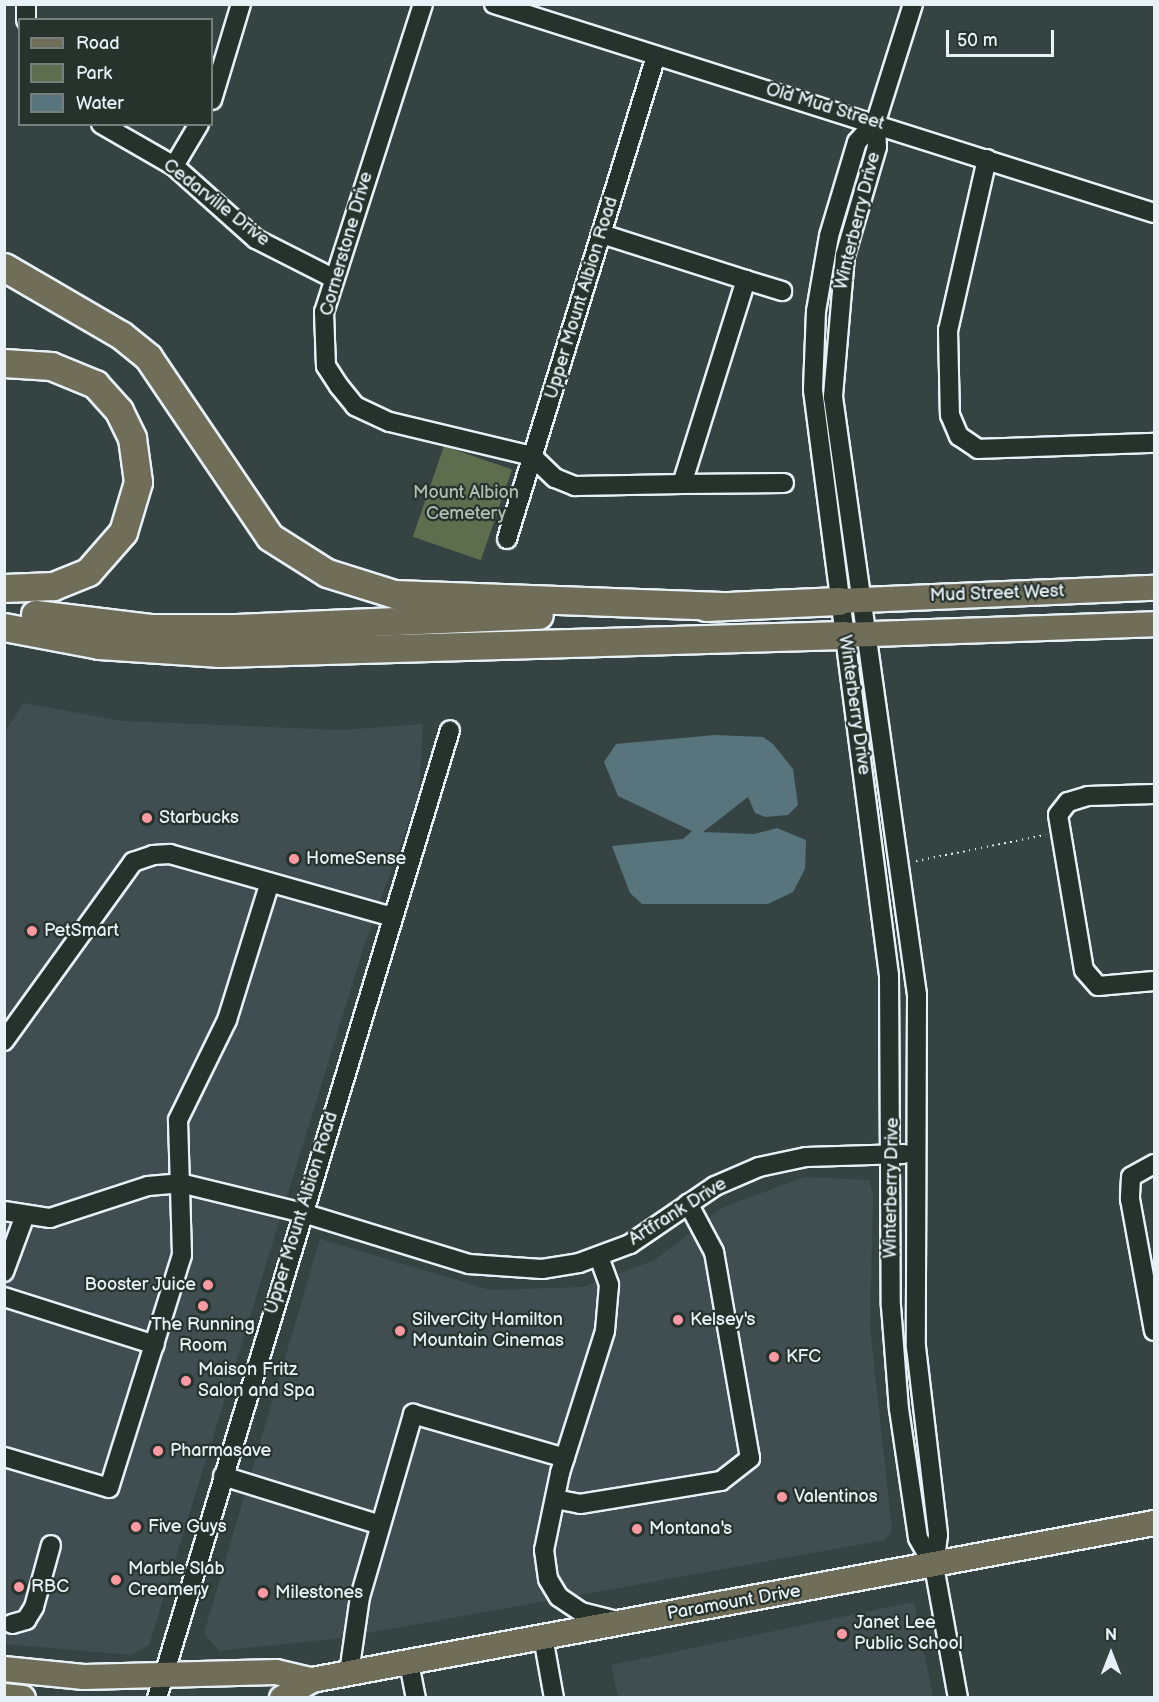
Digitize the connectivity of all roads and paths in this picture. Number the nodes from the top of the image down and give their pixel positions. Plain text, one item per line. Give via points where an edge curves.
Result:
1 (241, 4) edge
2 (423, 4) edge
3 (494, 4) edge
4 (913, 4) edge
5 (656, 56) junction
6 (213, 97) edge
7 (876, 121) junction
8 (104, 126) edge
9 (199, 126) edge
10 (987, 159) junction
11 (174, 166) junction
12 (1155, 213) edge
13 (602, 234) junction
14 (4, 267) edge
15 (333, 278) junction
16 (746, 280) junction
17 (782, 291) dead end
18 (4, 363) edge
19 (1155, 443) edge
20 (532, 456) junction
21 (784, 483) dead end
22 (682, 484) junction
23 (507, 539) dead end
24 (4, 588) edge
25 (1155, 588) edge
26 (849, 600) junction
27 (722, 606) junction
28 (4, 609) edge
29 (1155, 624) edge
30 (4, 627) edge
31 (854, 635) junction
32 (450, 729) dead end
33 (1155, 794) edge
34 (1059, 832) junction
35 (901, 864) junction
36 (268, 885) junction
37 (392, 917) junction
38 (1155, 981) edge
39 (4, 1041) edge
40 (892, 1154) junction
41 (917, 1154) junction
42 (1155, 1164) edge
43 (180, 1183) junction
44 (688, 1203) junction
45 (4, 1211) edge
46 (303, 1213) junction
47 (24, 1218) junction
48 (599, 1257) junction
49 (4, 1272) edge
50 (4, 1297) edge
51 (1155, 1331) edge
52 (155, 1345) junction
53 (4, 1457) edge
54 (565, 1458) junction
55 (223, 1476) junction
56 (555, 1499) junction
57 (1155, 1523) edge
58 (380, 1525) junction
59 (51, 1545) dead end
60 (934, 1566) junction
61 (624, 1623) junction
62 (12, 1624) dead end
63 (543, 1637) junction
64 (409, 1663) junction
65 (4, 1669) edge
66 (349, 1673) junction
67 (312, 1680) junction
68 (159, 1688) edge
69 (4, 1696) edge
70 (22, 1698) edge
71 (282, 1698) edge
72 (416, 1698) edge
73 (554, 1698) edge
74 (958, 1698) edge

1 - 6 street
2 - 15 street, Cornerstone Drive
3 - 5 street, Old Mud Street
4 - 7 street
5 - 7 street, Old Mud Street
5 - 13 street, Upper Mount Albion Road
7 - 10 street, Old Mud Street
7 - 26 street, Winterberry Drive via 857,142 829,236 813,350 817,439
8 - 11 street, Cedarville Drive
9 - 11 street
10 - 12 street, Old Mud Street
10 - 19 street via 948,330 950,414 959,436 978,449
11 - 15 street, Cedarville Drive via 256,239
13 - 16 street
13 - 20 street, Upper Mount Albion Road
14 - 27 highway via 121,334 148,357 270,537 327,573 394,594
15 - 20 street, Cornerstone Drive via 323,347 327,366 355,406 390,422
16 - 17 street
16 - 22 street
18 - 24 highway via 51,366 95,384 119,411 132,438 138,482 123,532 88,572 53,586
20 - 22 street via 555,478 576,486
20 - 23 street, Upper Mount Albion Road
21 - 22 street
25 - 26 main road, Mud Street West
26 - 27 highway
26 - 31 street, Winterberry Drive
27 - 28 highway via 236,628 150,628
29 - 31 main road, Mud Street West
30 - 31 highway via 99,645 220,653
31 - 35 street, Winterberry Drive
31 - 40 street, Winterberry Drive via 889,975
32 - 37 street, Upper Mount Albion Road
33 - 34 street via 1088,796 1068,802 1058,815
34 - 35 path
34 - 38 street via 1084,970 1098,986
35 - 41 street, Winterberry Drive via 917,995
36 - 37 street
36 - 39 street via 170,854 133,862
36 - 43 street via 227,1020 178,1120
37 - 46 street, Upper Mount Albion Road
40 - 41 street, Artfrank Drive
40 - 44 street, Artfrank Drive via 774,1163 729,1179
40 - 60 street, Winterberry Drive via 891,1306 899,1409 918,1539
41 - 60 street, Winterberry Drive via 915,1337 938,1535
42 - 51 street via 1131,1177 1130,1199
43 - 46 street, Artfrank Drive
43 - 47 street, Artfrank Drive via 148,1186 50,1218
43 - 52 street via 182,1255
44 - 48 street, Artfrank Drive via 646,1235
44 - 56 street via 714,1252 750,1458 721,1481 580,1504
45 - 47 street
46 - 48 street, Artfrank Drive via 488,1268 542,1269
46 - 55 street, Upper Mount Albion Road
47 - 49 street
48 - 54 street via 609,1285 605,1331
50 - 52 street
52 - 53 street via 109,1488
54 - 56 street
54 - 58 street via 412,1414
55 - 58 street
55 - 68 street, Upper Mount Albion Road
56 - 61 street via 544,1550 552,1587 581,1612
57 - 60 main road, Paramount Drive
58 - 66 street via 357,1614
59 - 62 street via 34,1607 26,1620
60 - 61 main road, Paramount Drive
60 - 74 street, Winterberry Drive
61 - 63 main road, Paramount Drive
63 - 64 main road, Paramount Drive
63 - 73 street
64 - 66 main road, Paramount Drive
64 - 72 street
65 - 68 main road, Paramount Drive
66 - 67 main road, Paramount Drive
67 - 68 main road, Paramount Drive via 276,1672
67 - 71 main road, Paramount Drive
69 - 70 main road

